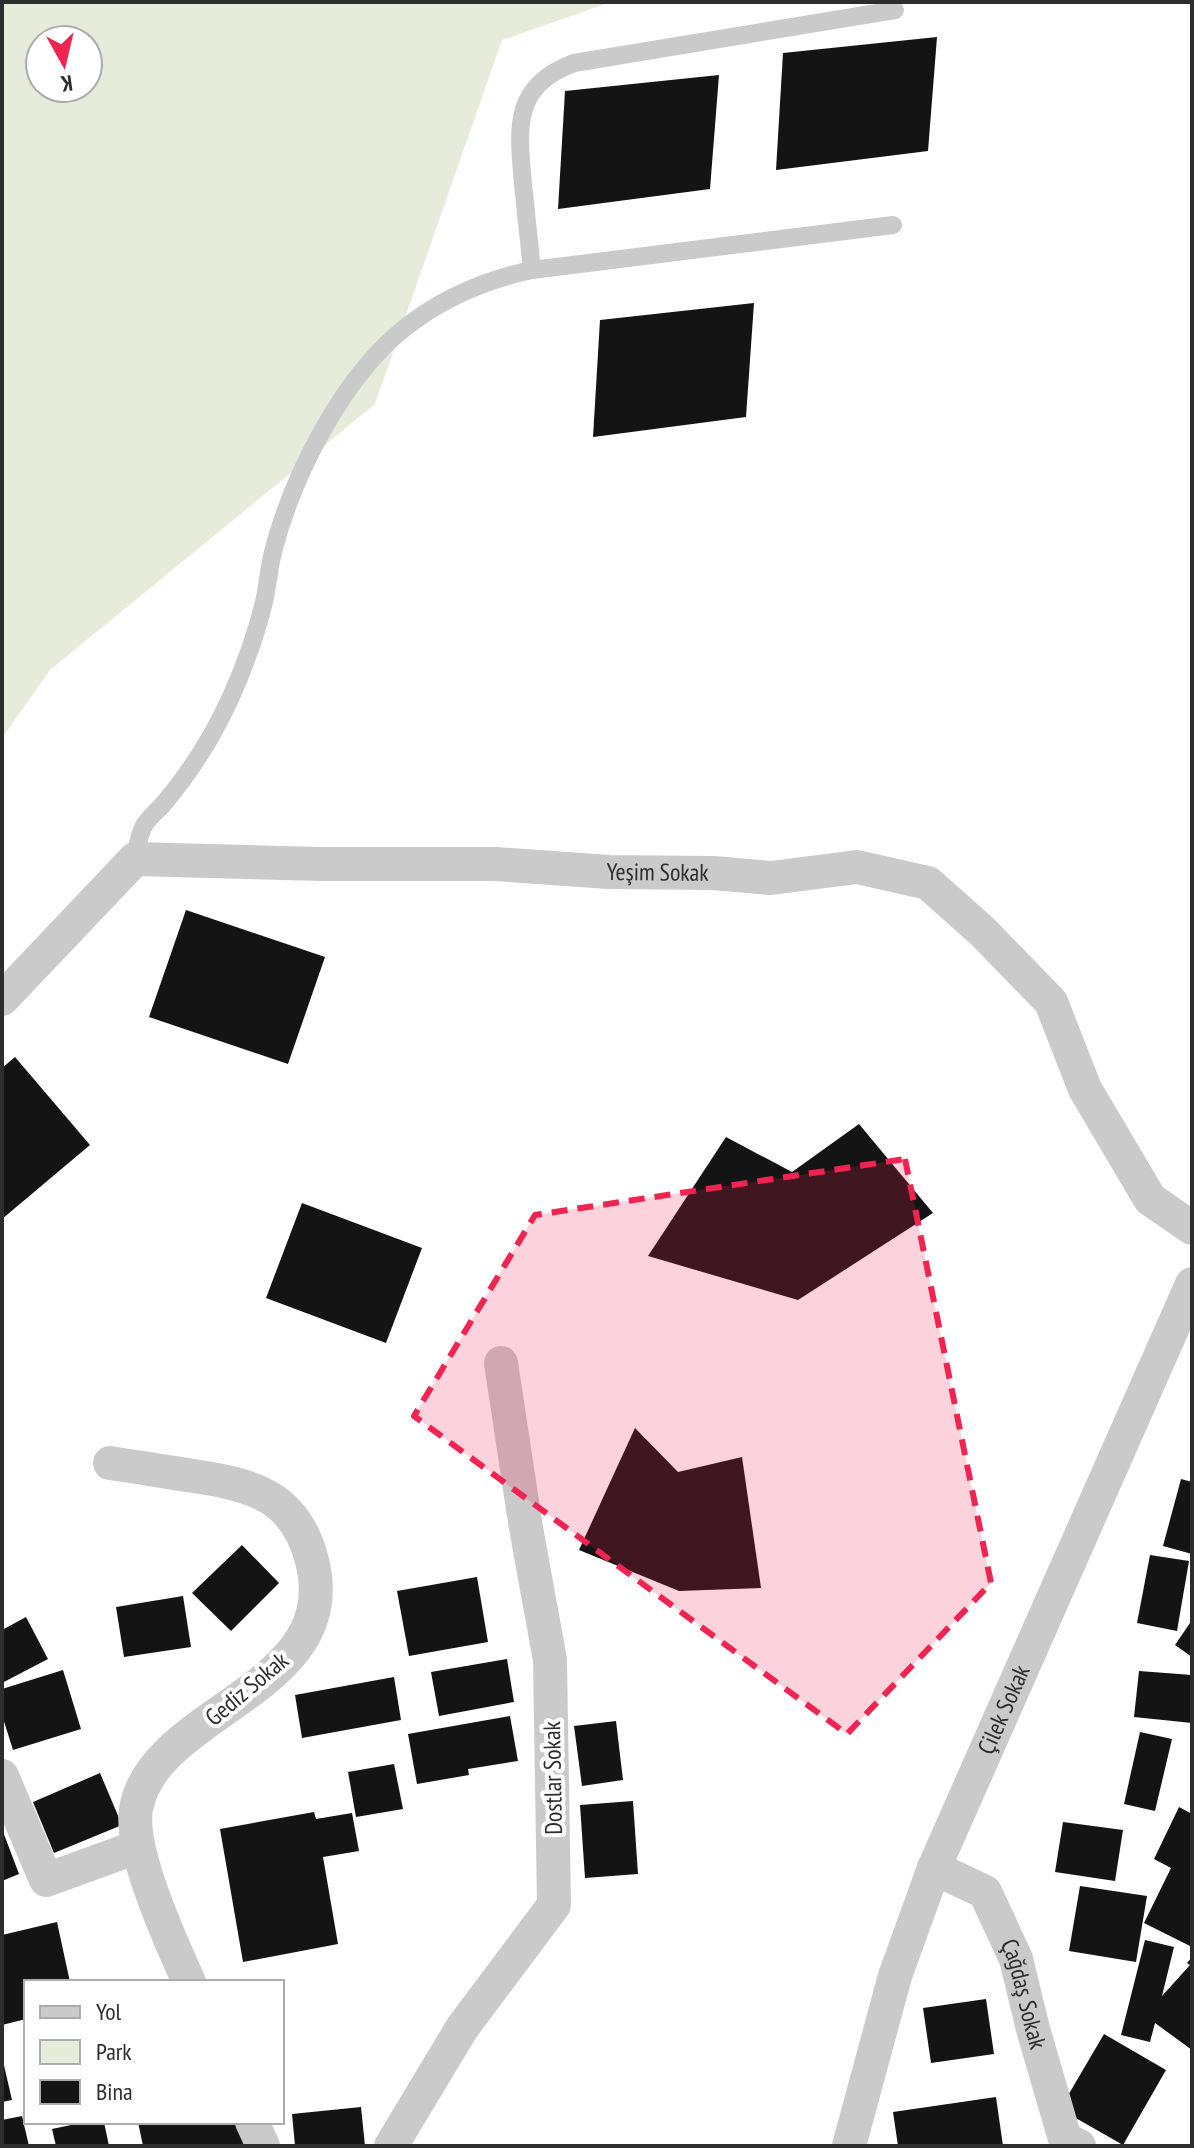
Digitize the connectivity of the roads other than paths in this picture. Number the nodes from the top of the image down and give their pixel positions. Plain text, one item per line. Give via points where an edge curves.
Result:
1 (895, 10) dead end
2 (893, 225) dead end
3 (532, 270) junction
4 (135, 859) junction
5 (2, 999) edge
6 (1192, 1228) edge
7 (1192, 1284) edge
8 (501, 1363) dead end
9 (110, 1463) dead end
10 (2, 1776) edge
11 (137, 1847) junction
12 (934, 1868) junction
13 (188, 1980) edge
14 (253, 2124) edge
15 (263, 2146) edge
16 (391, 2146) edge
17 (849, 2146) edge
18 (1079, 2146) edge

1 - 3 lane via 556,69 530,95 519,125
2 - 3 lane
3 - 4 lane via 463,291 404,328 372,361 331,418 288,504 253,640 229,702 188,771 143,825
4 - 5 street
4 - 6 street, Yeşim Sokak via 496,864 771,878 857,867 928,883 1051,1002 1085,1089 1150,1199
7 - 12 street, Çilek Sokak
8 - 16 street, Dostlar Sokak via 550,1660 554,1905 462,2028
9 - 11 street, Gediz Sokak via 231,1481 268,1495 296,1522 315,1570 311,1618 289,1657 152,1770 136,1809
10 - 11 street via 46,1880
11 - 13 street, Gediz Sokak
12 - 17 street, Çilek Sokak via 895,1976
12 - 18 street, Çağdaş Sokak via 985,1892 1016,1959 1065,2139
14 - 15 street

